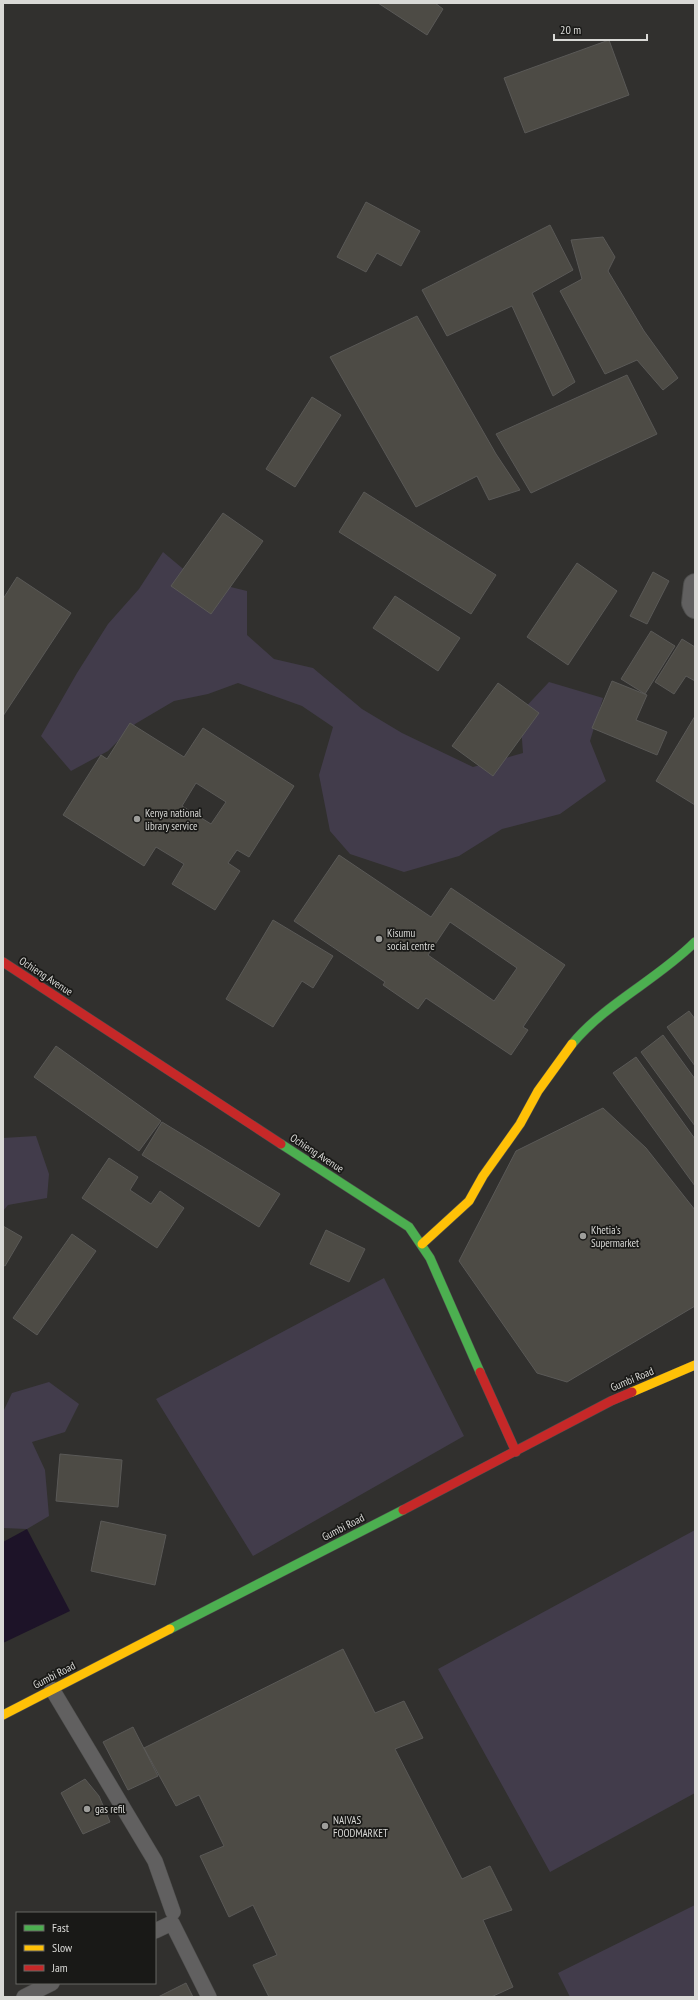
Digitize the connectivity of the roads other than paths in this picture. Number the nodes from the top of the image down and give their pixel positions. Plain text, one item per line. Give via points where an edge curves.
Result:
1 (695, 585) edge
2 (695, 607) edge
3 (695, 942) edge
4 (3, 962) edge
5 (422, 1244) junction
6 (695, 1365) edge
7 (516, 1452) junction
8 (52, 1690) junction
9 (3, 1714) edge
10 (173, 1912) dead end
11 (156, 1931) edge
12 (50, 1984) edge
13 (24, 1997) edge
14 (209, 1997) edge

1 - 2 street
3 - 5 street via 676,961 631,992 582,1032 538,1091 520,1124 483,1176 469,1201
4 - 5 street, Ochieng Avenue via 409,1227
5 - 7 street, Ochieng Avenue
6 - 7 street, Gumbi Road via 611,1401
7 - 8 street, Gumbi Road
8 - 9 street, Gumbi Road
8 - 10 lane via 155,1862
11 - 14 lane via 172,1923
12 - 13 lane

